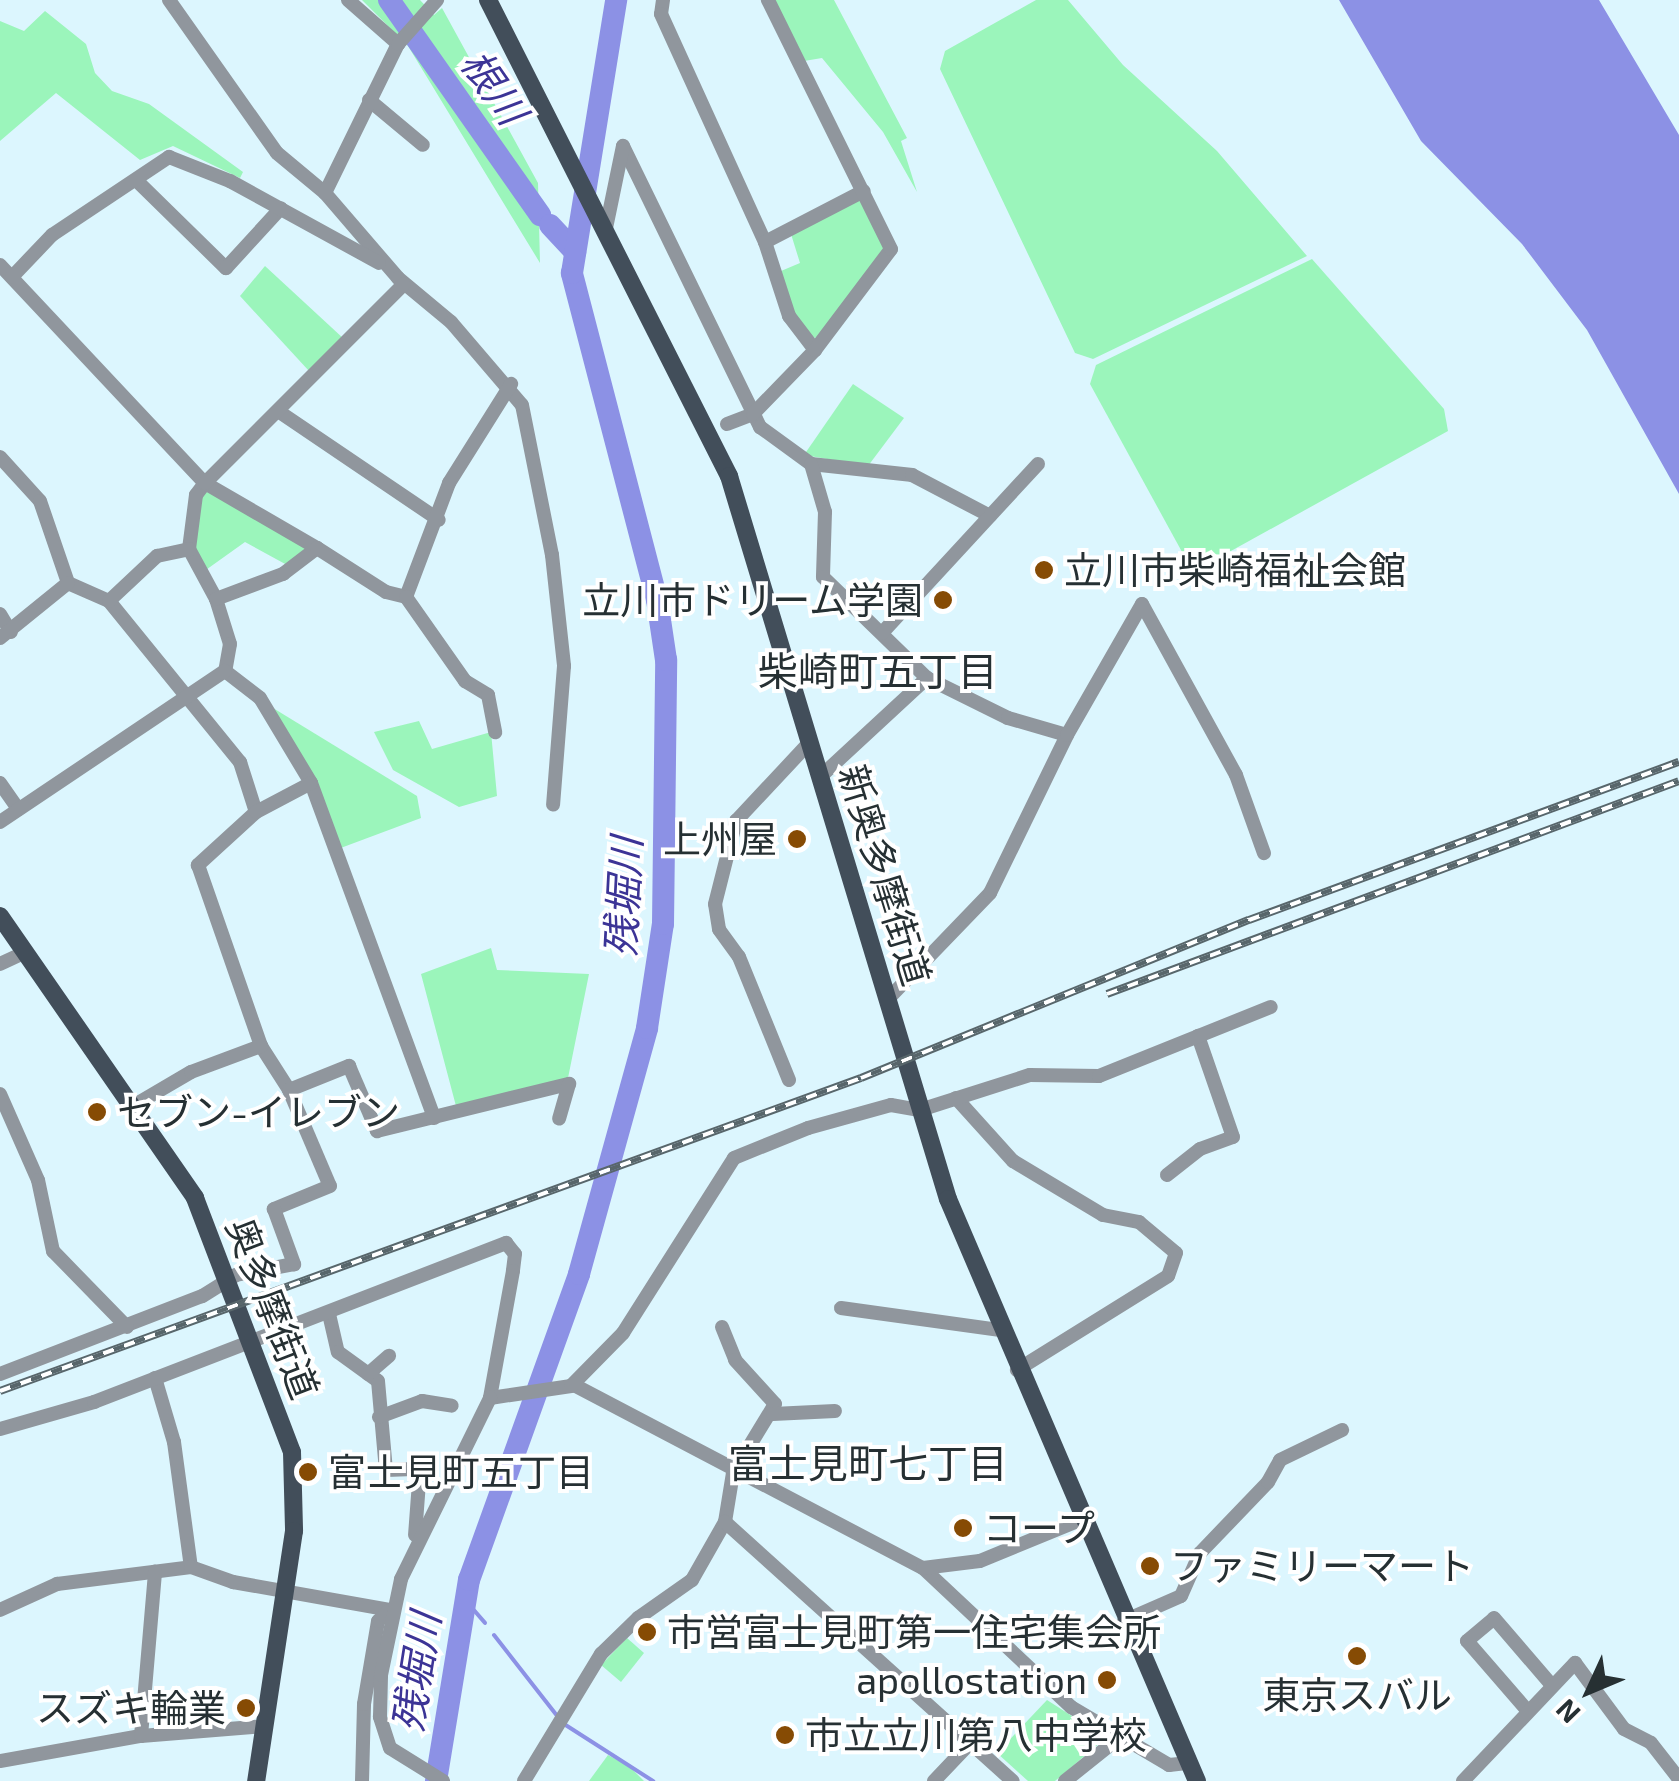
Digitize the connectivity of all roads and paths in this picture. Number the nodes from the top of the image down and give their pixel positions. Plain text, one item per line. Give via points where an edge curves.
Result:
1 (169, 0) edge
2 (348, 0) edge
3 (488, 0) edge
4 (663, 0) edge
5 (768, 0) edge
6 (434, 3) edge
7 (398, 44) junction
8 (369, 100) junction
9 (423, 145) dead end
10 (136, 180) junction
11 (864, 191) junction
12 (325, 194) junction
13 (281, 208) junction
14 (606, 228) junction
15 (765, 242) junction
16 (0, 265) edge
17 (12, 277) junction
18 (401, 281) junction
19 (816, 350) junction
20 (511, 384) junction
21 (278, 411) junction
22 (752, 414) junction
23 (727, 424) dead end
24 (0, 457) edge
25 (812, 464) junction
26 (1038, 464) dead end
27 (205, 483) junction
28 (990, 516) junction
29 (438, 520) junction
30 (317, 548) junction
31 (189, 550) junction
32 (68, 583) junction
33 (406, 597) junction
34 (216, 599) junction
35 (109, 602) junction
36 (0, 614) edge
37 (882, 634) junction
38 (6, 635) edge
39 (225, 671) junction
40 (927, 678) junction
41 (184, 695) junction
42 (495, 732) dead end
43 (1067, 735) junction
44 (810, 742) junction
45 (820, 777) junction
46 (0, 783) edge
47 (311, 783) junction
48 (553, 805) dead end
49 (18, 809) junction
50 (256, 812) junction
51 (0, 822) edge
52 (1264, 853) dead end
53 (0, 916) edge
54 (26, 952) junction
55 (0, 964) edge
56 (890, 998) junction
57 (1271, 1007) dead end
58 (1198, 1036) junction
59 (260, 1046) junction
60 (789, 1080) dead end
61 (288, 1090) junction
62 (0, 1094) edge
63 (956, 1098) junction
64 (133, 1106) junction
65 (920, 1110) junction
66 (434, 1118) junction
67 (559, 1119) dead end
68 (1167, 1175) dead end
69 (229, 1286) junction
70 (841, 1308) dead end
71 (329, 1314) junction
72 (127, 1327) junction
73 (722, 1327) dead end
74 (1000, 1330) junction
75 (249, 1340) junction
76 (390, 1356) dead end
77 (1017, 1370) junction
78 (0, 1374) edge
79 (368, 1374) junction
80 (155, 1378) junction
81 (573, 1386) junction
82 (498, 1397) junction
83 (452, 1406) dead end
84 (835, 1411) dead end
85 (773, 1414) junction
86 (379, 1417) junction
87 (0, 1429) edge
88 (1342, 1430) dead end
89 (734, 1473) junction
90 (1080, 1520) junction
91 (725, 1522) junction
92 (191, 1567) junction
93 (923, 1568) junction
94 (155, 1572) junction
95 (400, 1578) junction
96 (285, 1587) junction
97 (0, 1610) edge
98 (390, 1610) junction
99 (1124, 1620) junction
100 (1550, 1683) junction
101 (1526, 1709) junction
102 (264, 1726) junction
103 (141, 1736) junction
104 (1120, 1738) junction
105 (971, 1742) junction
106 (0, 1761) edge
107 (1189, 1763) junction
108 (1679, 1779) edge
109 (256, 1781) edge
110 (362, 1781) edge
111 (443, 1781) edge
112 (524, 1781) edge
113 (934, 1781) edge
114 (1014, 1781) edge
115 (1064, 1781) edge
116 (1197, 1781) edge
117 (1463, 1781) edge

1 - 12 street via 276,153
2 - 7 street
3 - 14 main road, 新奥多摩街道
4 - 15 street via 661,14
5 - 11 street
6 - 7 street
7 - 8 street
8 - 9 street
8 - 12 street
10 - 13 street via 169,158
10 - 13 street via 226,268
10 - 17 street via 52,235
11 - 15 street
11 - 19 street via 892,249
12 - 18 street
13 - 18 street via 346,240
14 - 22 street via 623,146
14 - 44 main road, 新奥多摩街道 via 728,476
15 - 19 street via 789,316
16 - 17 street
17 - 27 street
18 - 20 street
18 - 21 street
19 - 22 street
20 - 29 street via 464,454
20 - 48 street via 528,420 564,666
21 - 27 street
21 - 29 street
22 - 23 street
22 - 25 street
24 - 32 street via 40,501
25 - 28 street via 912,475
25 - 37 street via 825,512 823,577
26 - 28 street
27 - 30 street
27 - 31 street via 196,495
28 - 37 street
29 - 33 street
30 - 33 street via 386,592
30 - 34 street via 283,574
31 - 34 street
31 - 35 street via 157,556
32 - 35 street
32 - 38 street
33 - 42 street via 465,681 488,695
34 - 39 street via 230,644
35 - 41 street
36 - 38 street
37 - 40 street
39 - 41 street
39 - 47 street via 260,698
40 - 43 street via 1008,718
40 - 45 street
41 - 49 street
41 - 50 street via 240,762
43 - 52 street via 1142,604 1236,775
43 - 56 street via 990,894
44 - 45 main road, 新奥多摩街道
44 - 60 street via 736,821 716,904 719,928 739,957
45 - 56 main road, 新奥多摩街道
46 - 49 street
47 - 50 street
47 - 66 street
49 - 51 street
50 - 59 street via 198,865
53 - 54 main road, 奥多摩街道
54 - 55 street
54 - 64 main road, 奥多摩街道
56 - 65 main road, 新奥多摩街道
57 - 58 street
58 - 63 street via 1099,1076 1030,1075
58 - 68 street via 1233,1137 1200,1149
59 - 61 street
59 - 64 street via 191,1072
61 - 66 street via 349,1066 377,1131
61 - 69 street via 330,1186 274,1209 294,1264
62 - 72 street via 38,1180 52,1251
63 - 65 street
63 - 77 street via 1013,1161 1103,1215 1139,1222 1176,1253 1168,1276
64 - 69 main road, 奥多摩街道 via 195,1198
65 - 74 main road, 新奥多摩街道
65 - 81 street via 891,1105 856,1113 734,1158 624,1333
66 - 67 street via 569,1084
69 - 72 street
69 - 75 main road, 奥多摩街道
70 - 74 street
71 - 75 street
71 - 79 street via 338,1352
71 - 82 street via 506,1243 515,1254
72 - 78 street
73 - 85 street via 735,1360 776,1404
74 - 77 main road, 新奥多摩街道
75 - 80 street
75 - 96 main road, 奥多摩街道 via 292,1452 296,1486
76 - 79 street
77 - 90 main road, 新奥多摩街道
79 - 86 street via 378,1381
80 - 87 street
80 - 92 street via 174,1442
81 - 82 street
81 - 89 street
82 - 95 street
83 - 86 street via 422,1402
84 - 85 street
85 - 89 street
86 - 95 street via 386,1470 420,1468 416,1530
88 - 99 street via 1280,1460 1200,1553 1182,1596
89 - 91 street
89 - 93 street
90 - 93 street via 980,1561
90 - 99 main road, 新奥多摩街道
91 - 105 street
91 - 112 street via 692,1580 601,1654
92 - 94 street
92 - 96 street via 232,1582
93 - 104 street via 1059,1698
94 - 97 street via 57,1584
94 - 103 street
95 - 98 street
96 - 98 street
96 - 102 main road, 奥多摩街道
98 - 110 street via 378,1622 364,1704
98 - 111 street via 380,1718 390,1748
99 - 107 main road, 新奥多摩街道
100 - 101 street
100 - 101 street via 1494,1618 1467,1641
100 - 108 street via 1575,1663 1624,1728 1651,1744
101 - 117 street
102 - 103 street
102 - 109 main road, 奥多摩街道
103 - 106 street
104 - 107 street via 1169,1765
104 - 115 street
105 - 113 street
105 - 114 street
107 - 116 main road, 新奥多摩街道

